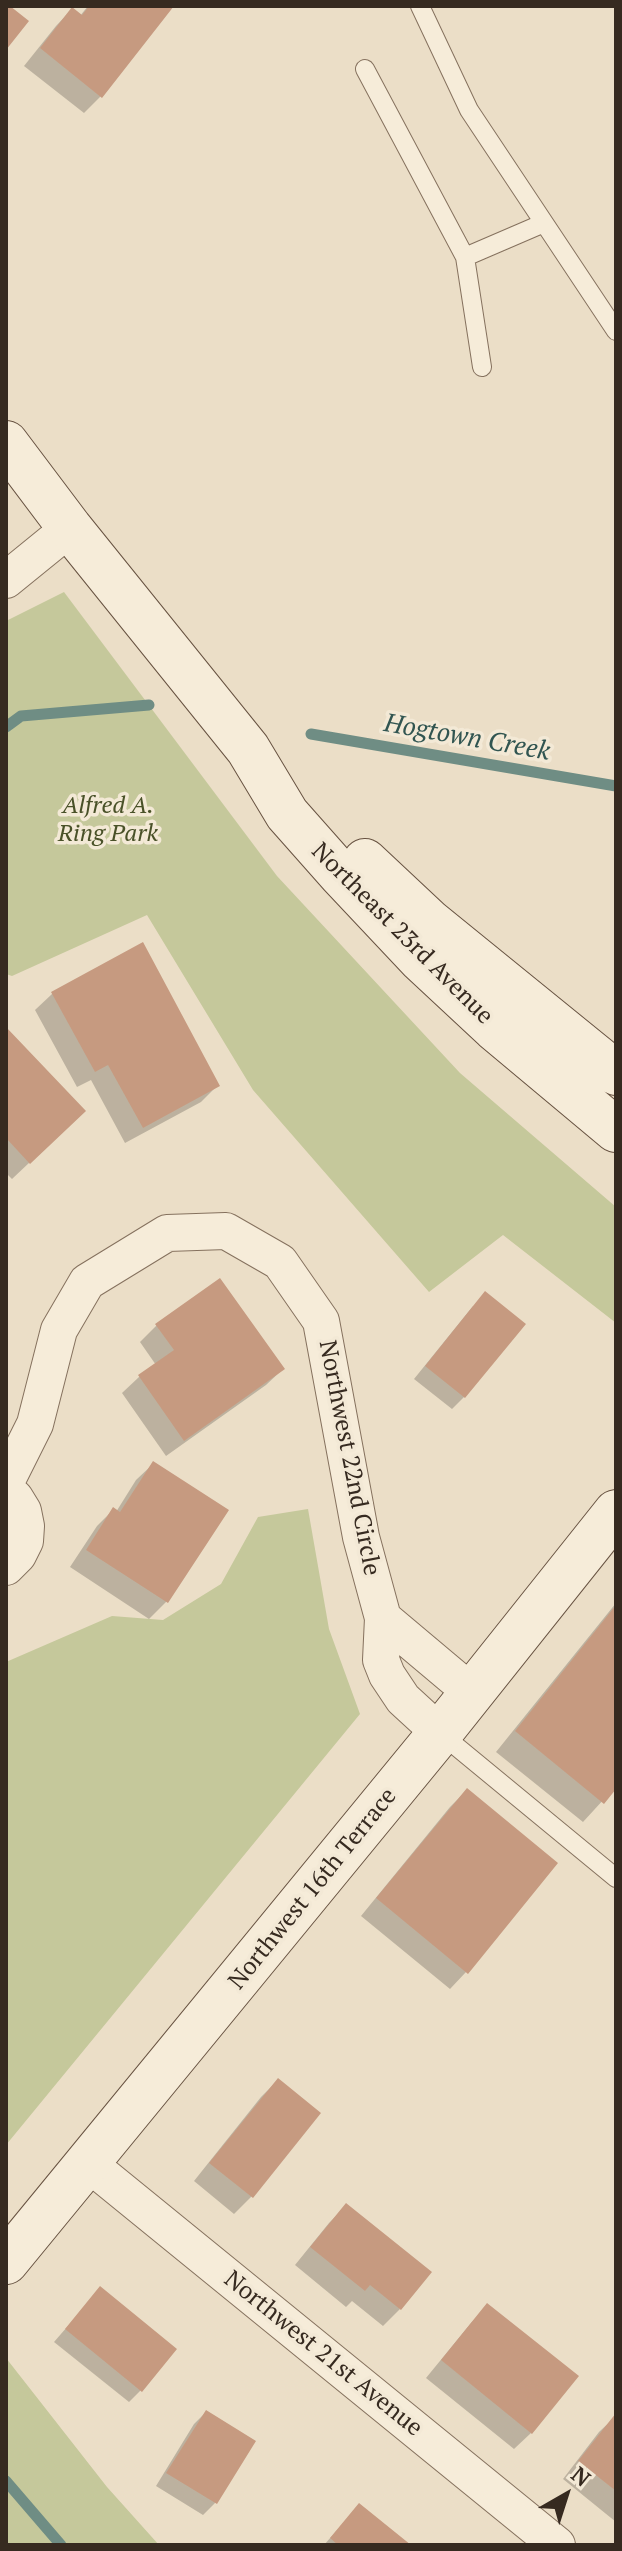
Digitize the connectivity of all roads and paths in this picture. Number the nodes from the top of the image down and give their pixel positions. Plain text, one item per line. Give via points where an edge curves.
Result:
1 (420, 6) edge
2 (365, 69) dead end
3 (544, 223) junction
4 (465, 257) junction
5 (616, 331) edge
6 (482, 367) dead end
7 (6, 443) edge
8 (70, 528) junction
9 (6, 580) edge
10 (248, 749) junction
11 (616, 1073) edge
12 (616, 1130) edge
13 (6, 1482) edge
14 (6, 1490) edge
15 (616, 1512) edge
16 (6, 1567) edge
17 (383, 1618) junction
18 (471, 1692) junction
19 (440, 1733) junction
20 (616, 1878) edge
21 (89, 2164) junction
22 (6, 2262) edge
23 (557, 2545) edge

1 - 3 lane via 469,110
2 - 4 lane
3 - 4 lane
3 - 5 lane
4 - 6 lane
7 - 8 street, Northeast 23rd Avenue
8 - 9 street
8 - 10 street, Northeast 23rd Avenue
10 - 11 street, Northeast 23rd Avenue via 429,921
10 - 12 street, Northeast 23rd Avenue via 287,814 421,960
13 - 17 street, Northwest 22nd Circle via 35,1424 59,1330 87,1282 167,1233 226,1231 280,1262 321,1321 361,1537
14 - 16 street via 23,1511 26,1526 25,1541
15 - 18 street, Northwest 16th Terrace
17 - 18 street
17 - 19 street, Northwest 22nd Circle via 381,1660 387,1675 403,1699
18 - 19 street, Northwest 16th Terrace
19 - 20 lane
19 - 21 street, Northwest 16th Terrace
21 - 22 street, Northwest 16th Terrace
21 - 23 street, Northwest 21st Avenue

